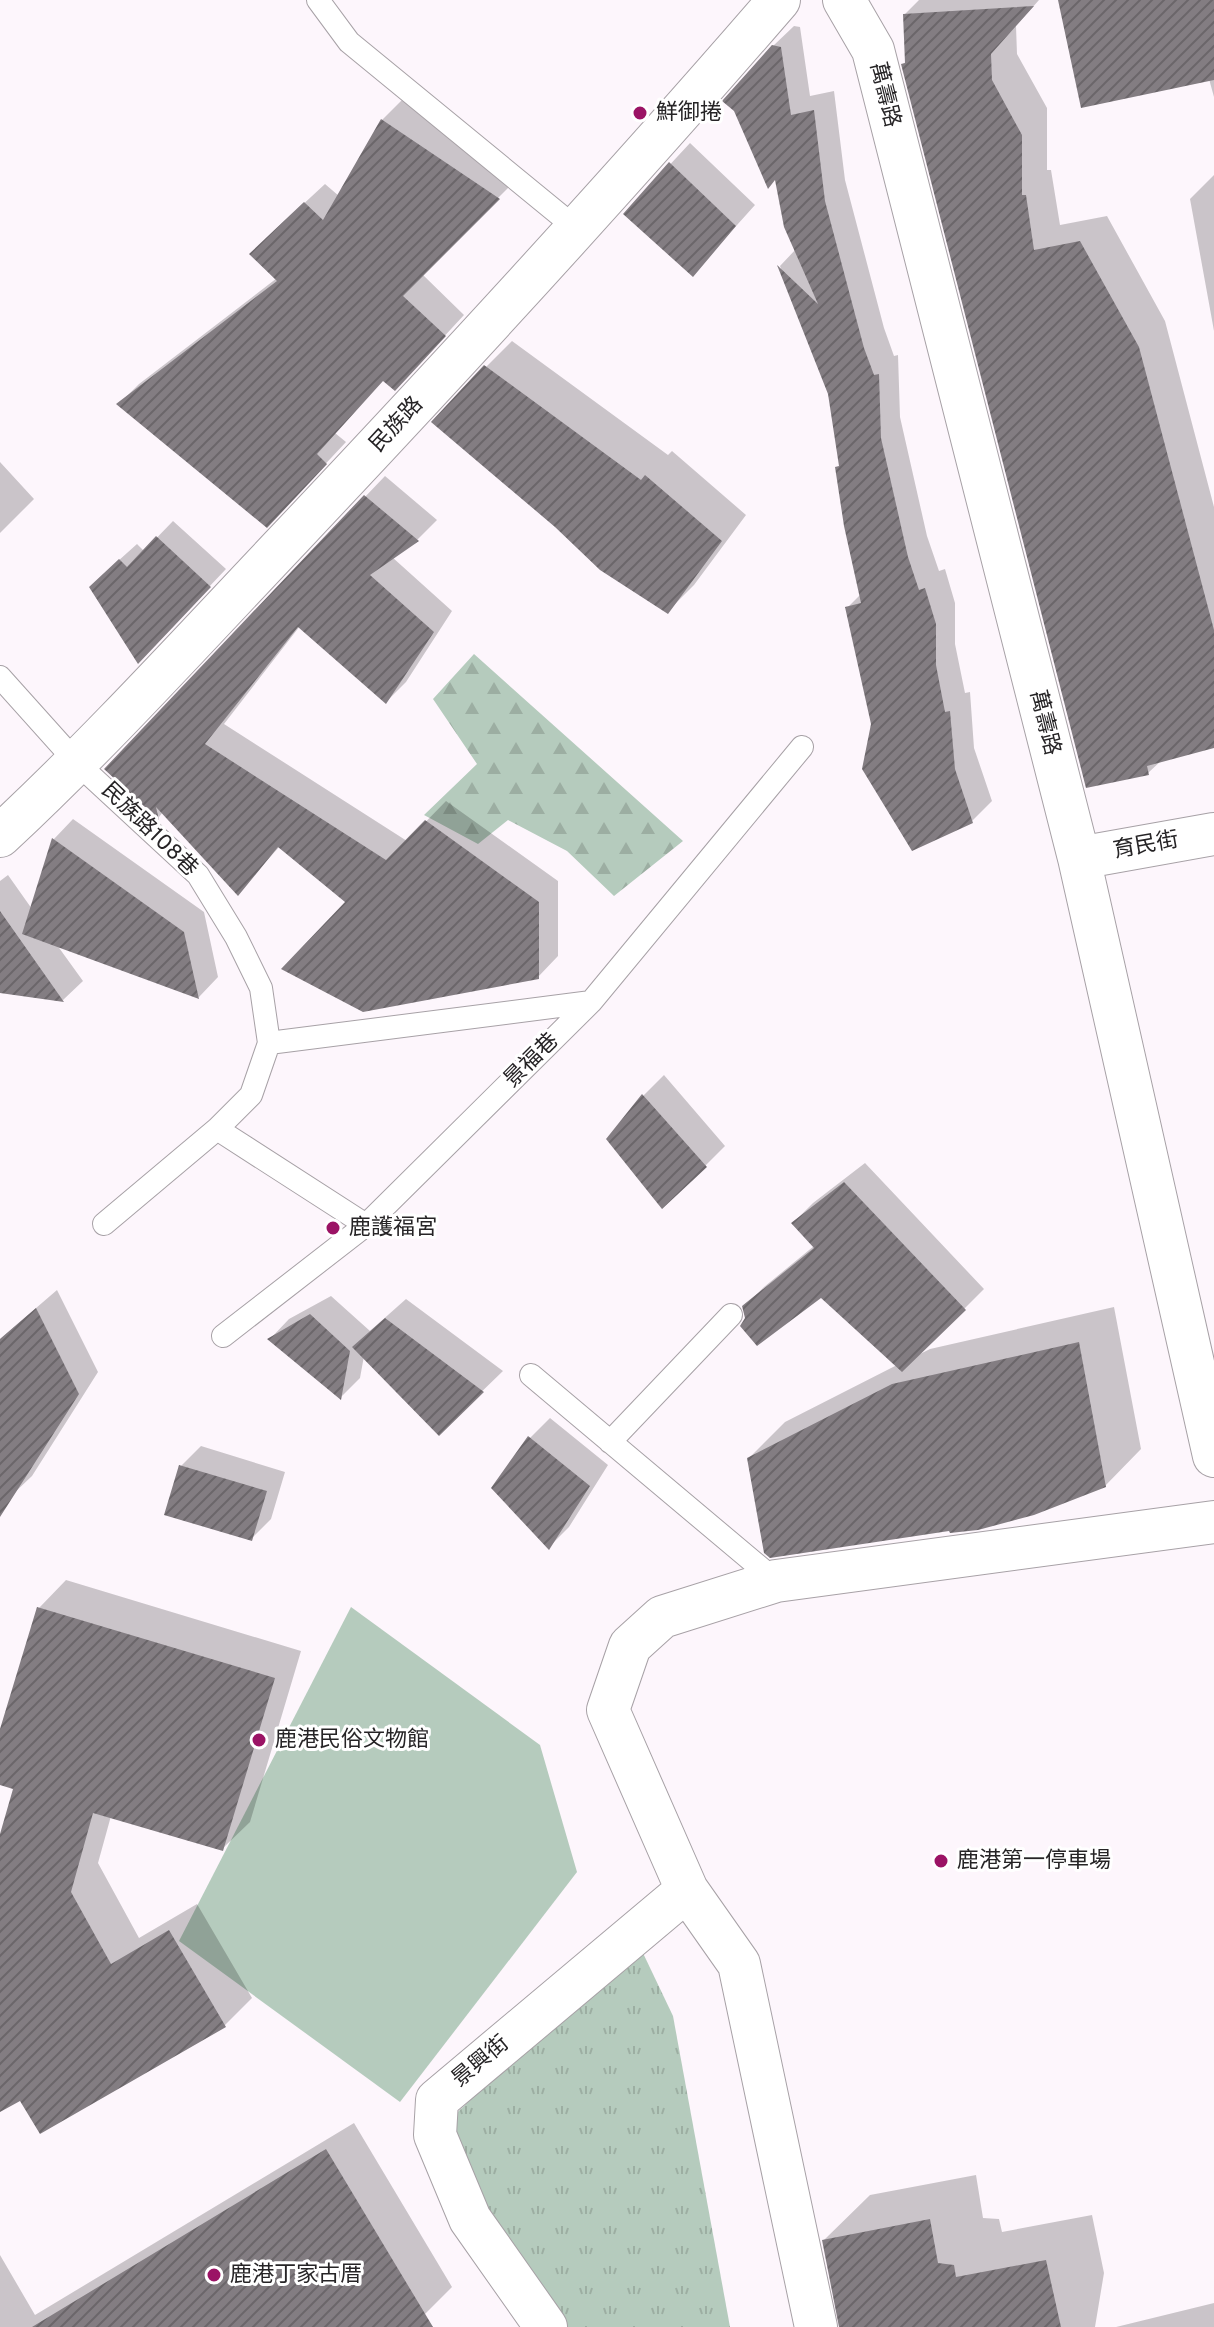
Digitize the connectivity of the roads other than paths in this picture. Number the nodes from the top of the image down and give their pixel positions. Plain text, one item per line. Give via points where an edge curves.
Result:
1 (318, 0) edge
2 (779, 0) edge
3 (844, 0) edge
4 (577, 229) junction
5 (0, 677) edge
6 (802, 747) dead end
7 (78, 764) junction
8 (1214, 834) edge
9 (0, 836) edge
10 (1079, 858) junction
11 (591, 1002) junction
12 (269, 1043) junction
13 (217, 1129) junction
14 (104, 1224) dead end
15 (366, 1225) junction
16 (731, 1315) dead end
17 (223, 1336) dead end
18 (531, 1375) dead end
19 (1211, 1432) edge
20 (610, 1442) junction
21 (1214, 1522) edge
22 (776, 1581) junction
23 (687, 1890) junction
24 (546, 2327) edge
25 (816, 2327) edge

1 - 4 lane via 349,42
2 - 4 street, 民族路
3 - 10 street, 萬壽路 via 873,50
4 - 7 street, 民族路
5 - 7 lane, 民族路108巷
6 - 11 lane, 景福巷
7 - 9 street, 民族路
7 - 12 lane, 民族路108巷 via 198,875 261,988
8 - 10 street, 育民街
10 - 19 street, 萬壽路
11 - 12 lane
11 - 15 lane, 景福巷
12 - 13 lane, 民族路108巷 via 251,1095
13 - 14 lane, 民族路108巷
13 - 15 lane
15 - 17 lane, 景福巷
16 - 20 lane
18 - 20 lane
20 - 22 lane
21 - 22 street
22 - 23 street via 662,1617 630,1646 608,1710
23 - 24 street, 景興街 via 437,2100 435,2135 470,2219
23 - 25 street via 739,1964

